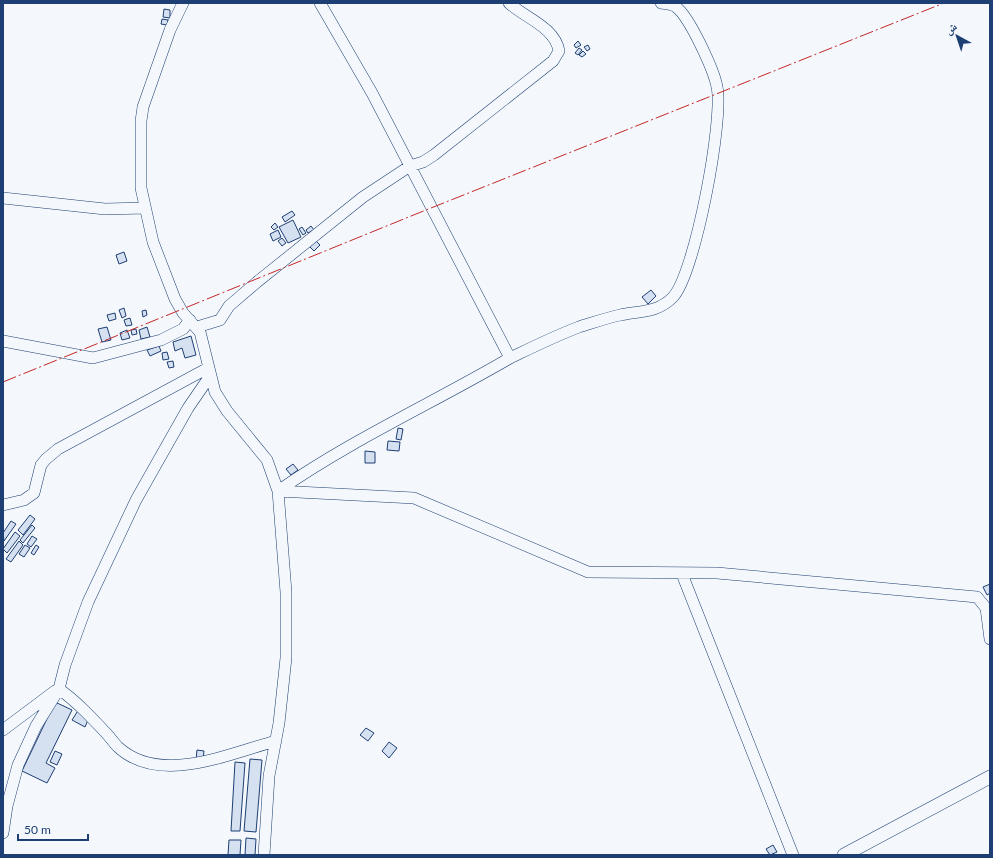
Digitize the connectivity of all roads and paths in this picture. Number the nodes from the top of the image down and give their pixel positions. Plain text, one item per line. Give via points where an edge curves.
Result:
1 (183, 3) edge
2 (320, 3) edge
3 (509, 3) edge
4 (661, 3) edge
5 (410, 166) junction
6 (3, 198) edge
7 (145, 208) junction
8 (193, 323) junction
9 (3, 341) edge
10 (510, 358) junction
11 (209, 372) junction
12 (278, 492) junction
13 (3, 505) edge
14 (682, 574) junction
15 (990, 640) edge
16 (59, 689) junction
17 (3, 730) edge
18 (276, 741) junction
19 (990, 777) edge
20 (3, 833) edge
21 (264, 855) edge
22 (794, 855) edge
23 (844, 855) edge

1 - 7 street via 170,30 143,107 141,188
2 - 5 street via 372,93
3 - 5 street via 548,31 558,45 557,56 546,68 447,145 423,162
4 - 10 street via 675,6 687,20 714,78 718,97 717,132 712,162 697,236 685,278 674,297 659,307 579,327
5 - 8 street via 363,197 298,248 229,306 220,320
5 - 10 street
6 - 7 street via 106,209
7 - 8 street via 153,242 175,300
8 - 9 street via 161,340 93,358
8 - 11 street via 200,332
10 - 12 street via 386,425 296,478
11 - 12 street via 212,386 221,404 267,460
11 - 13 street via 58,449 41,465 34,493 24,500
11 - 16 street via 122,529 88,602
12 - 14 street via 414,498 588,572
12 - 18 street via 286,592 286,658
14 - 15 street via 717,573 977,597 986,608
14 - 22 street
16 - 17 street
16 - 18 street via 119,747 136,758 154,765 209,762
16 - 20 street via 33,732 18,765
18 - 21 street via 269,776
19 - 23 main road

